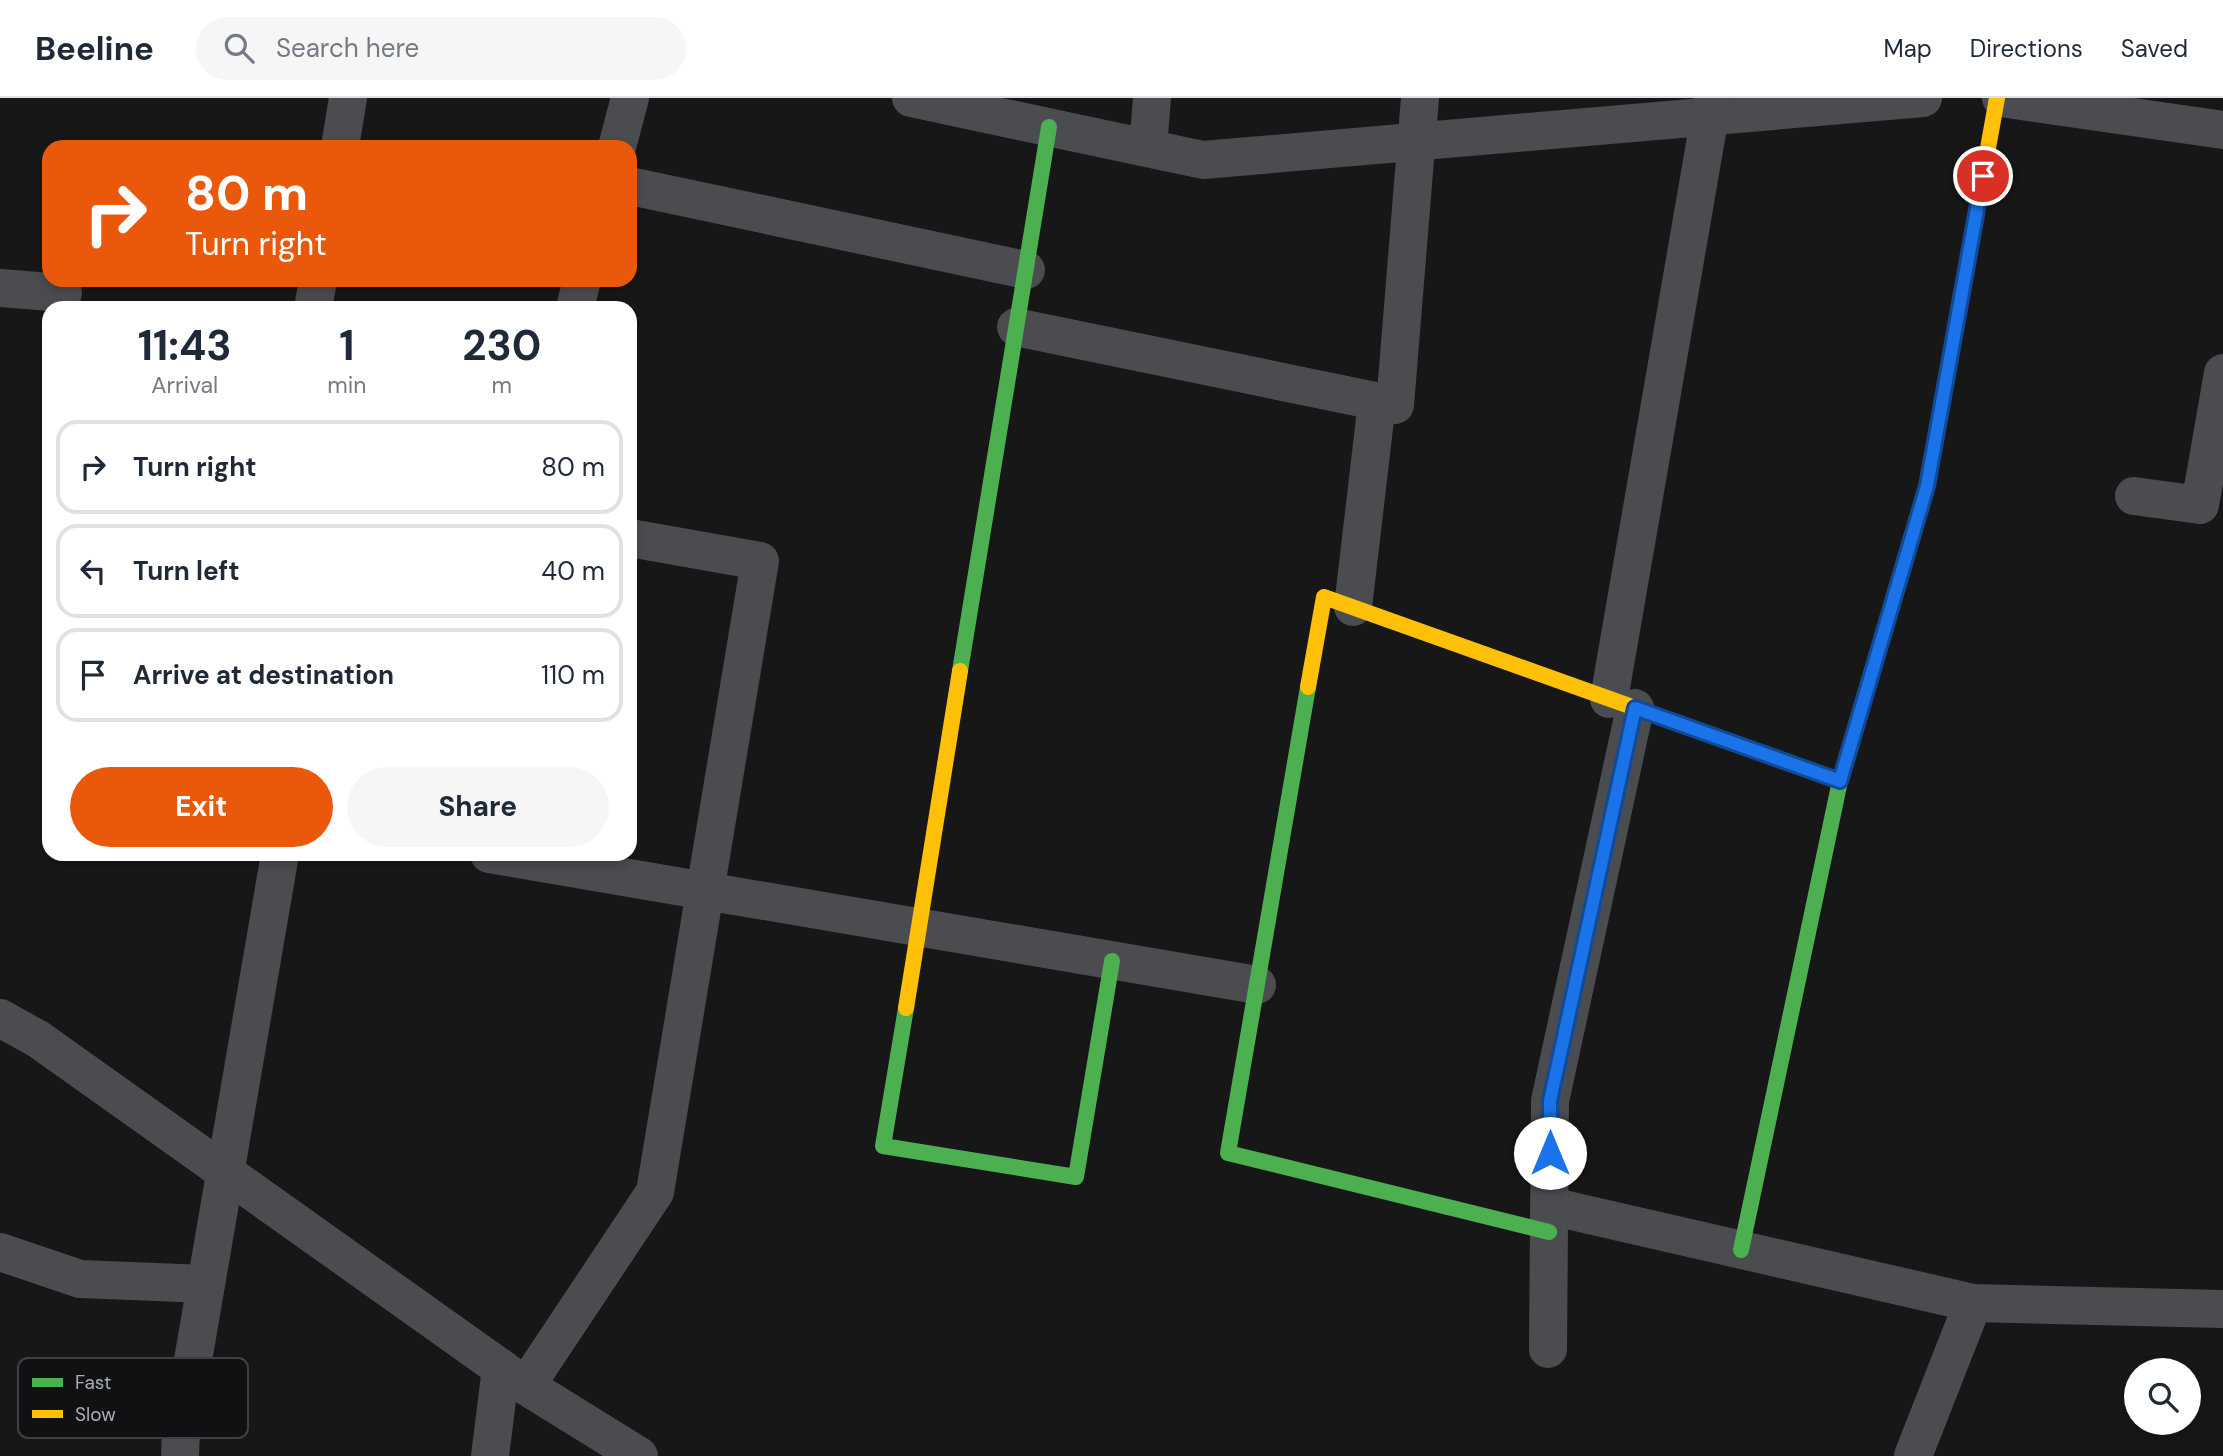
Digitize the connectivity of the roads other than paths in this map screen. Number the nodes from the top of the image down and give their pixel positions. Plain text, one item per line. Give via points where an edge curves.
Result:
1 (348, 98) edge
2 (630, 98) edge
3 (911, 98) edge
4 (1152, 98) edge
5 (1420, 98) edge
6 (1923, 98) edge
7 (1999, 98) edge
8 (1711, 107) edge
9 (1049, 127) junction
10 (2223, 130) edge
11 (341, 140) edge
12 (619, 140) edge
13 (1416, 142) junction
14 (1148, 148) junction
15 (637, 187) edge
16 (1026, 270) junction
17 (0, 288) edge
18 (63, 293) dead end
19 (1016, 327) junction
20 (2223, 373) edge
21 (1377, 402) junction
22 (2134, 496) dead end
23 (637, 539) edge
24 (1353, 607) junction
25 (1622, 703) junction
26 (1840, 781) junction
27 (279, 861) edge
28 (530, 861) edge
29 (705, 891) junction
30 (918, 927) junction
31 (1112, 961) junction
32 (1257, 985) junction
33 (0, 1018) edge
34 (225, 1172) junction
35 (1549, 1219) junction
36 (1741, 1251) junction
37 (0, 1252) edge
38 (206, 1284) junction
39 (1973, 1303) junction
40 (2223, 1309) edge
41 (1548, 1349) dead end
42 (193, 1358) edge
43 (514, 1377) junction
44 (181, 1438) edge
45 (180, 1456) edge
46 (489, 1456) edge
47 (639, 1456) edge
48 (1913, 1456) edge

1 - 11 street
2 - 12 street
3 - 9 street
4 - 14 street
5 - 13 street
6 - 8 street
7 - 10 street
7 - 26 street via 1927,486
8 - 13 street
8 - 25 street
9 - 14 street
9 - 16 street
13 - 14 street via 1203,160
13 - 21 street via 1395,405
15 - 16 street
16 - 19 street
17 - 18 street
19 - 21 street
19 - 30 street
20 - 22 street via 2200,505
21 - 24 street
23 - 29 street via 760,561
24 - 25 street
24 - 32 street via 1324,597
25 - 26 street
25 - 35 street via 1550,1101
26 - 36 street
27 - 34 street
28 - 29 street
29 - 30 street
29 - 43 street via 655,1192
30 - 31 street
30 - 31 street via 883,1146 1076,1177
31 - 32 street
32 - 35 street via 1228,1153
33 - 34 street via 38,1039
34 - 38 street
34 - 43 street
35 - 36 street
35 - 41 street
36 - 39 street
37 - 38 street via 80,1279
38 - 42 street
39 - 40 street
39 - 48 street
43 - 46 street
43 - 47 street
44 - 45 street

